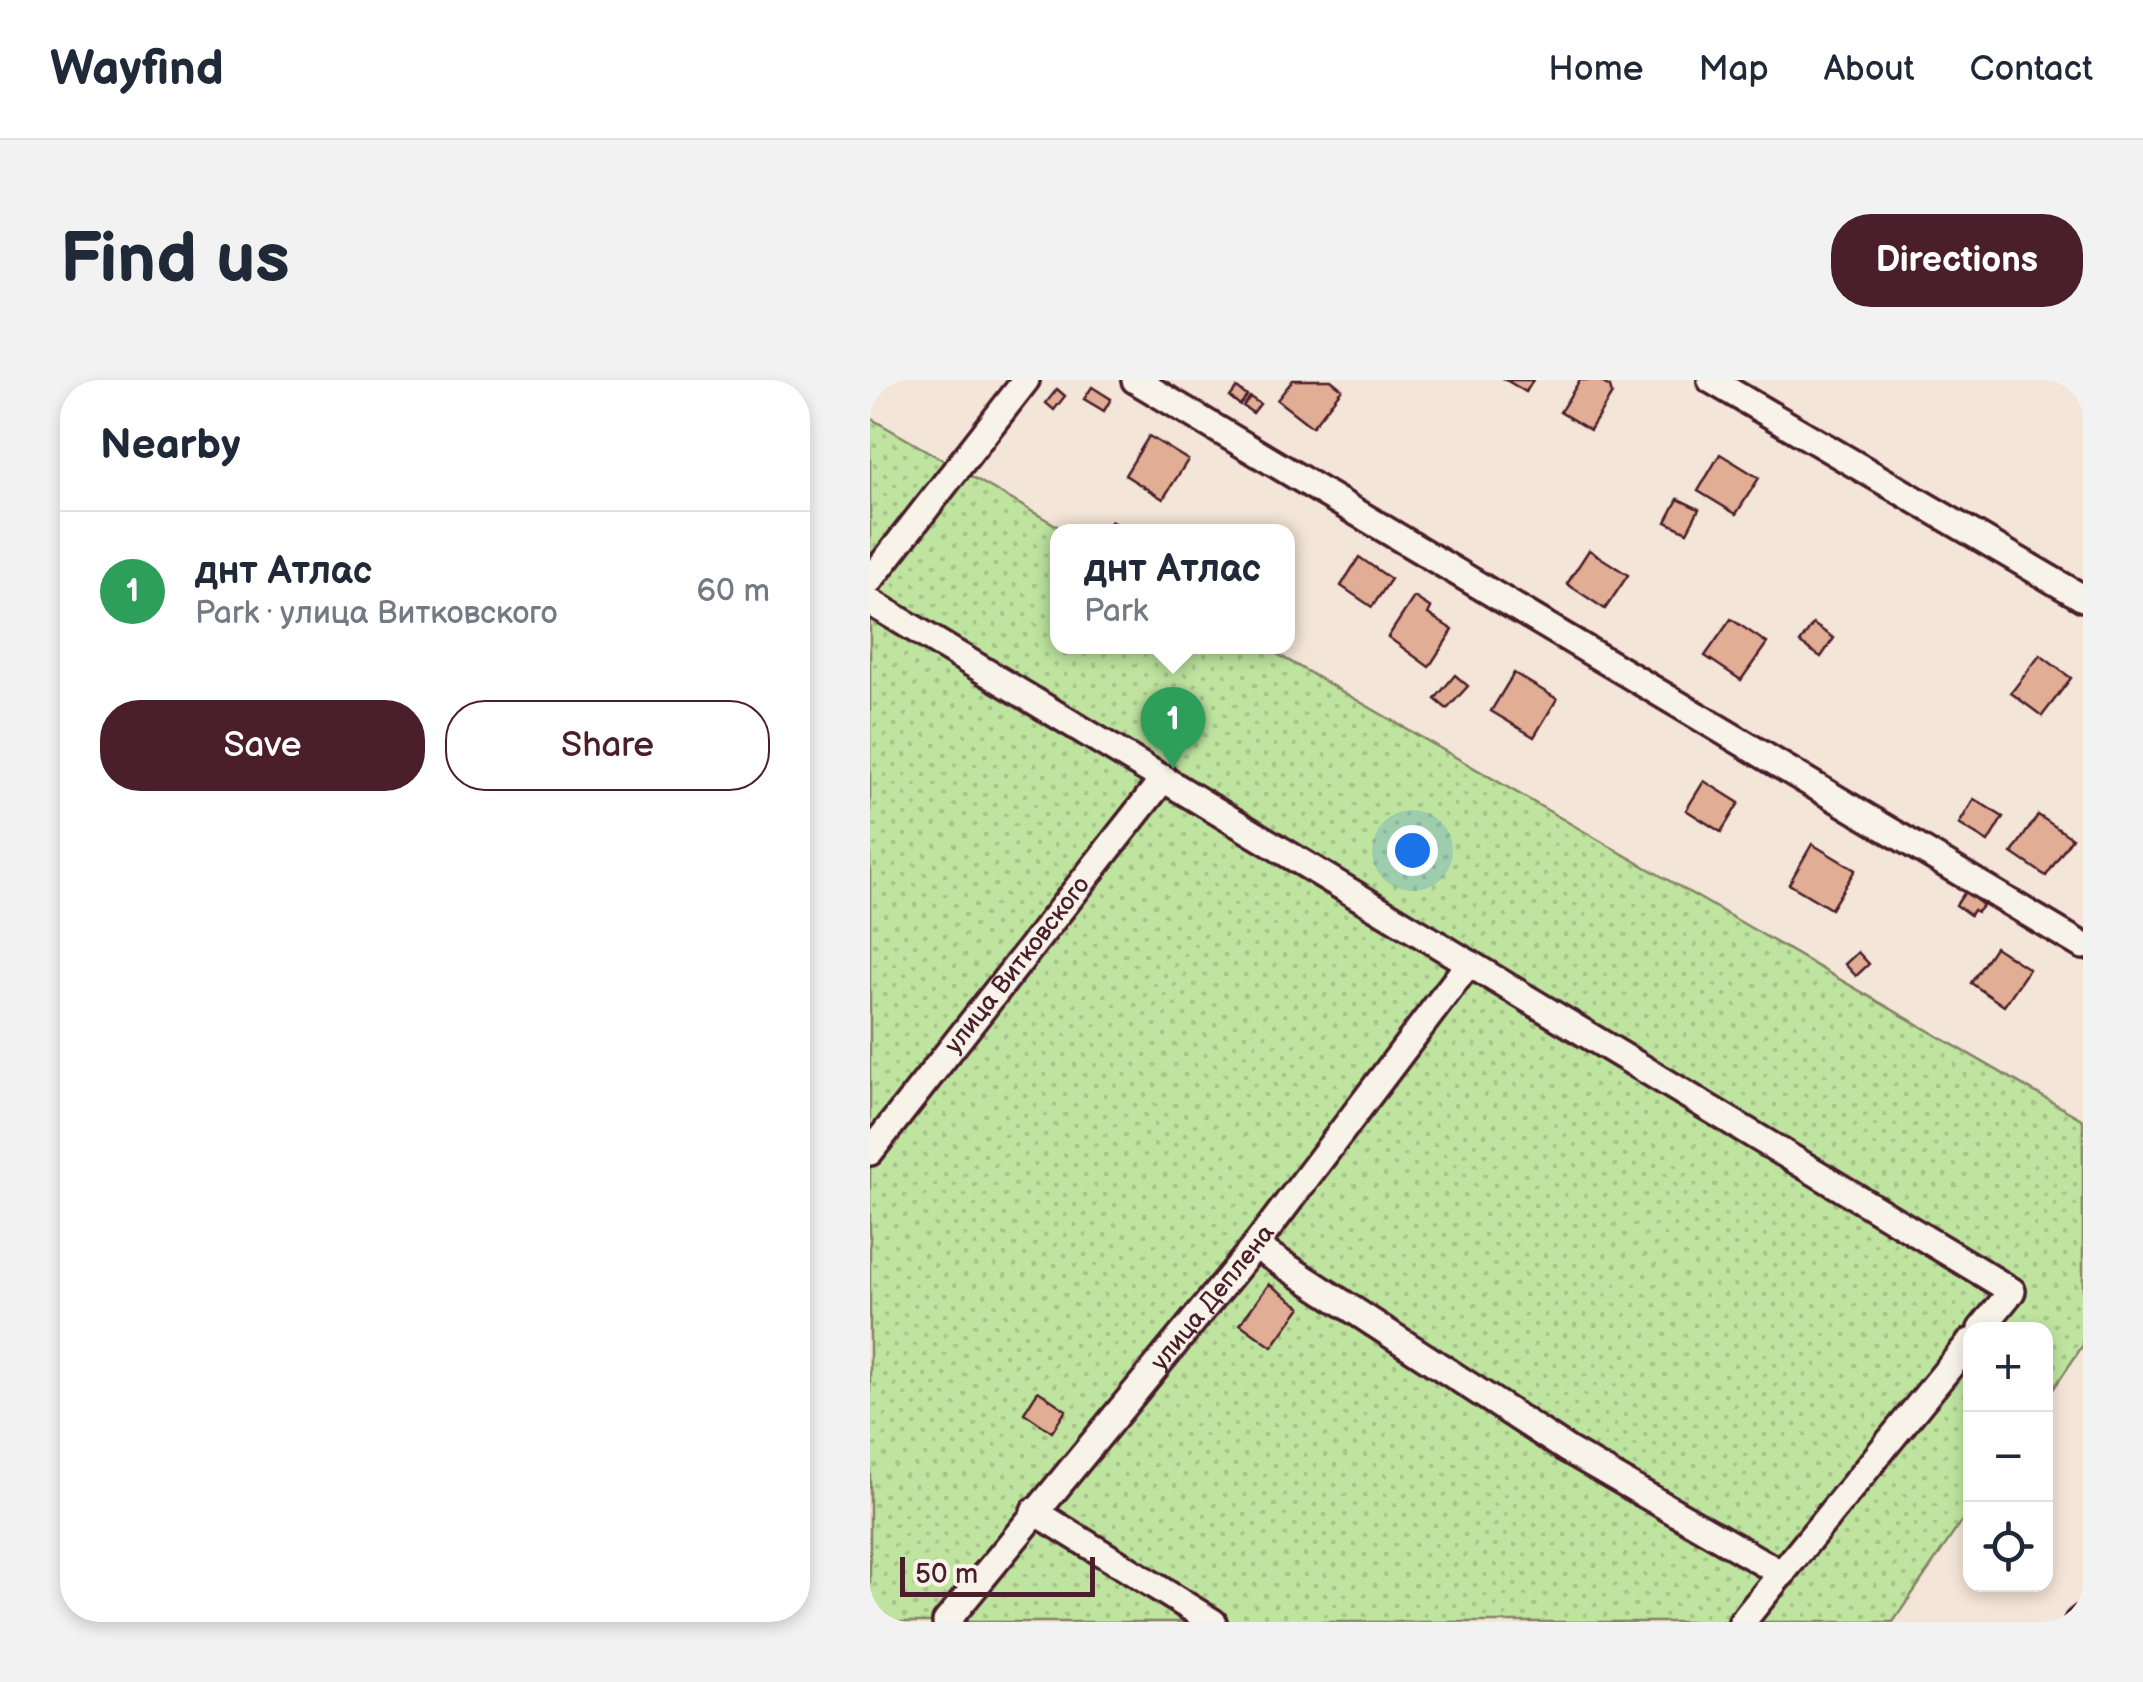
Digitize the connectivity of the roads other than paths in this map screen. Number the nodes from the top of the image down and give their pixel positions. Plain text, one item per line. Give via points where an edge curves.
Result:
1 (1026, 380) edge
2 (1135, 380) edge
3 (1712, 380) edge
4 (870, 580) edge
5 (2083, 598) edge
6 (870, 602) edge
7 (1164, 778) junction
8 (2083, 946) edge
9 (1470, 963) junction
10 (870, 1152) edge
11 (1255, 1246) junction
12 (1987, 1322) edge
13 (1963, 1351) edge
14 (1034, 1512) junction
15 (1782, 1574) junction
16 (946, 1622) edge
17 (1214, 1622) edge
18 (1742, 1622) edge

1 - 4 street
2 - 8 street
3 - 5 street
6 - 7 street
7 - 9 street
7 - 10 street, улица Витковского
9 - 11 street, улица Деплена
9 - 12 street via 2012,1291
11 - 14 street, улица Деплена
11 - 15 street via 1568,1450
13 - 15 street
14 - 16 street, улица Деплена
14 - 17 street
15 - 18 street

